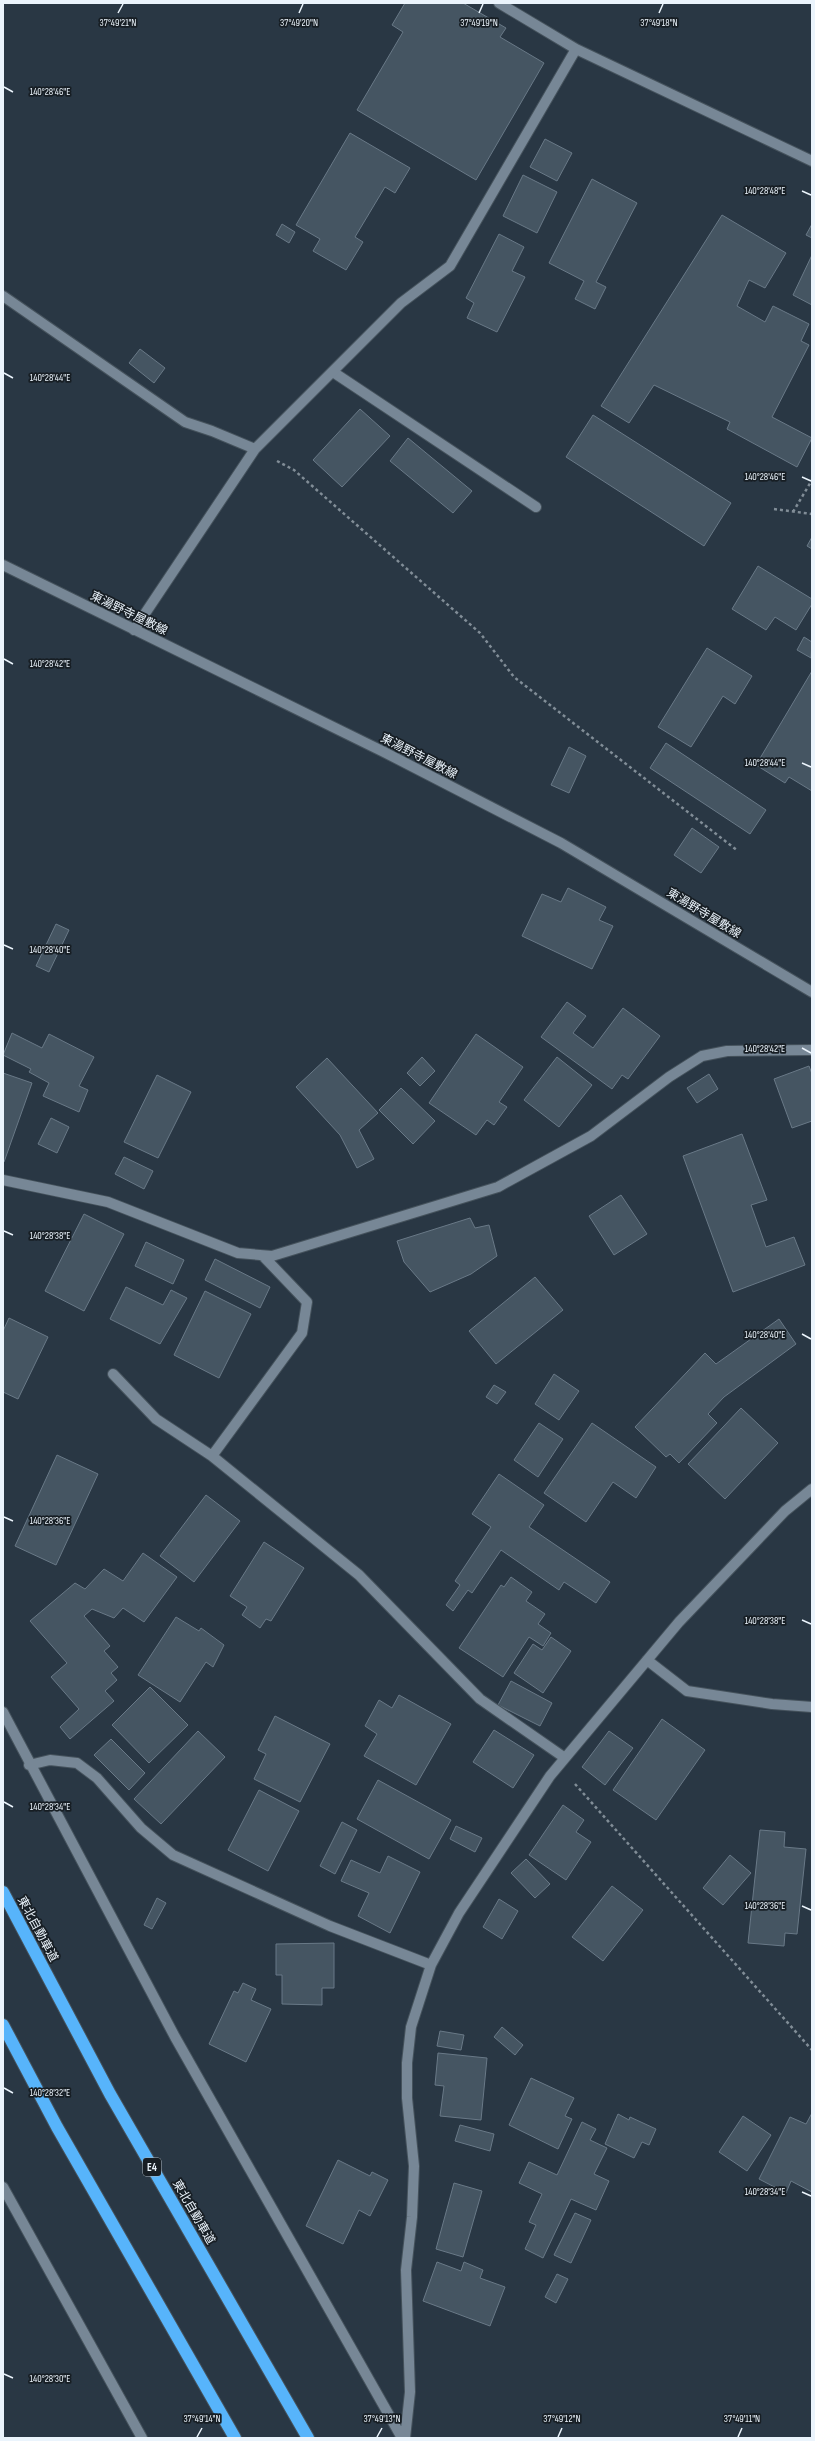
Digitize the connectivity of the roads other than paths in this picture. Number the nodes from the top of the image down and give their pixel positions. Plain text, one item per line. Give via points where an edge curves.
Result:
1 (499, 3) edge
2 (576, 49) junction
3 (812, 161) edge
4 (3, 296) edge
5 (333, 372) junction
6 (255, 449) junction
7 (536, 508) dead end
8 (3, 566) edge
9 (134, 630) junction
10 (812, 992) edge
11 (812, 1050) edge
12 (3, 1180) edge
13 (264, 1257) junction
14 (113, 1374) dead end
15 (212, 1456) junction
16 (812, 1489) edge
17 (647, 1660) junction
18 (812, 1707) edge
19 (3, 1712) edge
20 (562, 1762) junction
21 (29, 1765) junction
22 (3, 1892) edge
23 (431, 1965) junction
24 (3, 2025) edge
25 (3, 2187) edge
26 (142, 2438) edge
27 (235, 2438) edge
28 (308, 2438) edge
29 (404, 2438) edge

1 - 2 street
2 - 3 street
2 - 5 street via 450,266 401,303
4 - 6 street via 185,422
5 - 6 street
5 - 7 street
6 - 9 street
8 - 9 street, 東湯野寺屋敷線
9 - 10 street, 東湯野寺屋敷線 via 384,752 560,843
11 - 13 street via 727,1051 702,1056 669,1077 591,1136 498,1188
12 - 13 street via 108,1202 238,1253
13 - 15 street via 307,1302 302,1333
14 - 15 street via 156,1419
15 - 20 street via 360,1575 480,1700
16 - 17 street via 785,1511 679,1622
17 - 18 street via 687,1690 772,1704
17 - 20 street
19 - 21 street
20 - 23 street via 459,1913
21 - 23 street via 50,1760 77,1763 97,1778 141,1828 173,1855 330,1926
21 - 29 street via 175,2038
22 - 28 highway, 東北自動車道 / E4 via 110,2094
23 - 29 street via 411,2027 407,2063 407,2098 414,2166 406,2270 410,2392
24 - 27 highway via 57,2127
25 - 26 street

